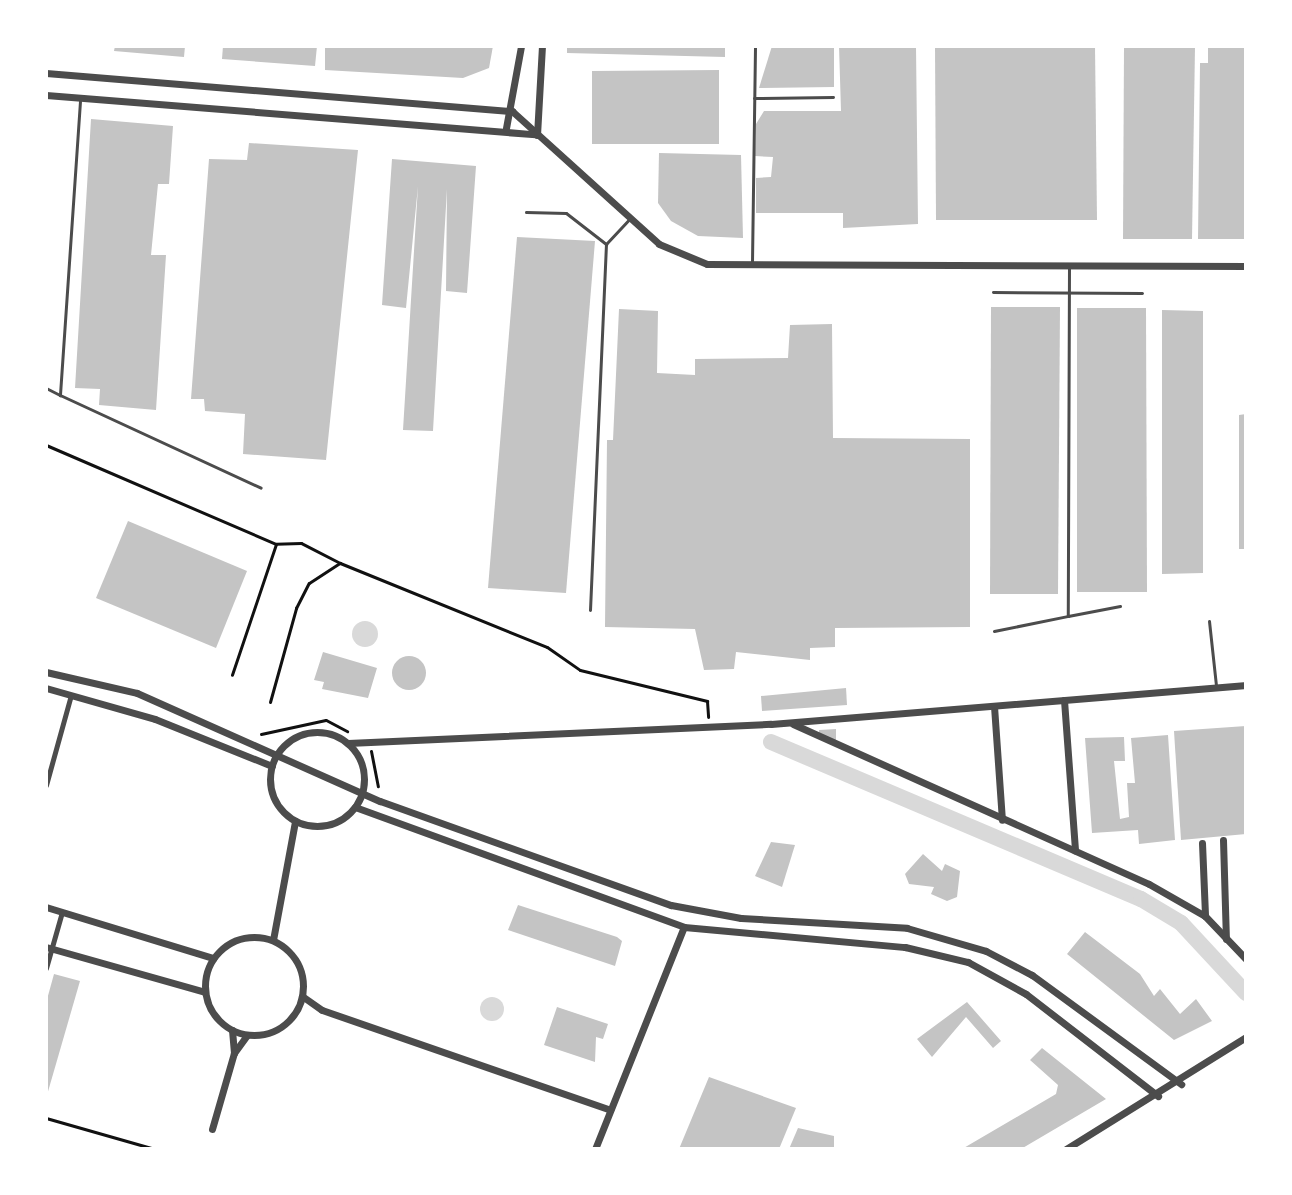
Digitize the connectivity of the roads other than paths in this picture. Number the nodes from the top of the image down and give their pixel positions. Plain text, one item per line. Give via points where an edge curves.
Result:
1 (521, 46) edge
2 (542, 46) edge
3 (755, 46) edge
4 (46, 73) edge
5 (46, 95) edge
6 (81, 97) junction
7 (833, 97) dead end
8 (754, 98) junction
9 (512, 111) junction
10 (506, 128) junction
11 (537, 135) junction
12 (526, 212) dead end
13 (630, 218) junction
14 (606, 244) junction
15 (752, 266) junction
16 (1069, 266) junction
17 (1246, 266) edge
18 (993, 292) dead end
19 (1069, 292) junction
20 (1142, 293) dead end
21 (46, 388) edge
22 (60, 395) junction
23 (261, 488) dead end
24 (1120, 606) dead end
25 (590, 610) dead end
26 (1068, 616) junction
27 (1209, 621) dead end
28 (994, 631) dead end
29 (46, 672) edge
30 (1246, 685) edge
31 (1216, 687) junction
32 (46, 688) edge
33 (71, 695) junction
34 (1064, 700) junction
35 (994, 706) junction
36 (791, 723) junction
37 (348, 743) junction
38 (370, 746) junction
39 (279, 752) junction
40 (357, 755) junction
41 (272, 766) junction
42 (46, 785) edge
43 (362, 792) junction
44 (355, 807) junction
45 (1002, 820) junction
46 (295, 821) junction
47 (309, 826) junction
48 (1223, 840) dead end
49 (1202, 843) dead end
50 (295, 846) junction
51 (1075, 851) junction
52 (46, 907) edge
53 (62, 912) junction
54 (1205, 916) junction
55 (274, 919) junction
56 (684, 927) junction
57 (261, 936) junction
58 (1226, 939) junction
59 (273, 940) junction
60 (49, 948) edge
61 (213, 958) junction
62 (1246, 959) edge
63 (46, 968) edge
64 (205, 992) junction
65 (302, 996) junction
66 (297, 1009) junction
67 (322, 1010) junction
68 (232, 1030) junction
69 (247, 1035) junction
70 (1246, 1037) edge
71 (234, 1053) junction
72 (1181, 1084) junction
73 (1158, 1096) junction
74 (610, 1110) junction
75 (212, 1129) dead end
76 (595, 1149) edge
77 (1066, 1149) edge

1 - 9 street
2 - 11 street
3 - 8 lane
4 - 9 street
5 - 6 street
6 - 10 street
6 - 22 lane
7 - 8 lane
8 - 15 lane
9 - 10 street
9 - 11 street
10 - 11 street
11 - 13 street
12 - 14 lane via 566,213
13 - 14 lane
13 - 15 street via 684,258
14 - 25 lane
15 - 16 street
16 - 17 street
16 - 19 lane
18 - 19 lane
19 - 20 lane
19 - 26 lane
21 - 22 lane
22 - 23 lane
24 - 26 lane
26 - 28 lane
27 - 31 lane
29 - 39 street via 137,693
30 - 31 street
31 - 34 street
32 - 33 street
33 - 41 street
33 - 42 street
34 - 35 street
34 - 51 street
35 - 36 street
35 - 45 street
36 - 38 street
36 - 45 street
37 - 38 street
37 - 39 street via 315,732
37 - 40 street
38 - 40 street
39 - 41 street
39 - 43 street
40 - 43 street
41 - 46 street via 275,800
43 - 44 street
43 - 72 street via 671,905 741,918 907,928 960,942 1032,975
44 - 47 street via 336,822
44 - 56 street
45 - 51 street
46 - 47 street
46 - 50 street
47 - 50 street
48 - 58 street
49 - 54 street
50 - 55 street
51 - 54 street
52 - 53 street
53 - 60 street
53 - 61 street
54 - 58 street
55 - 57 street
55 - 59 street
56 - 73 street via 905,947 968,962 1026,994
56 - 74 street
57 - 59 street
57 - 61 street via 234,940
58 - 62 street
59 - 65 street via 298,963
60 - 63 street
60 - 64 street
61 - 64 street
64 - 68 street via 214,1014
65 - 66 street
65 - 67 street
66 - 67 street
66 - 69 street via 271,1032
67 - 74 street
68 - 69 street
68 - 71 street
69 - 71 street
70 - 72 street
71 - 75 street
72 - 73 street
73 - 77 street
74 - 76 street

